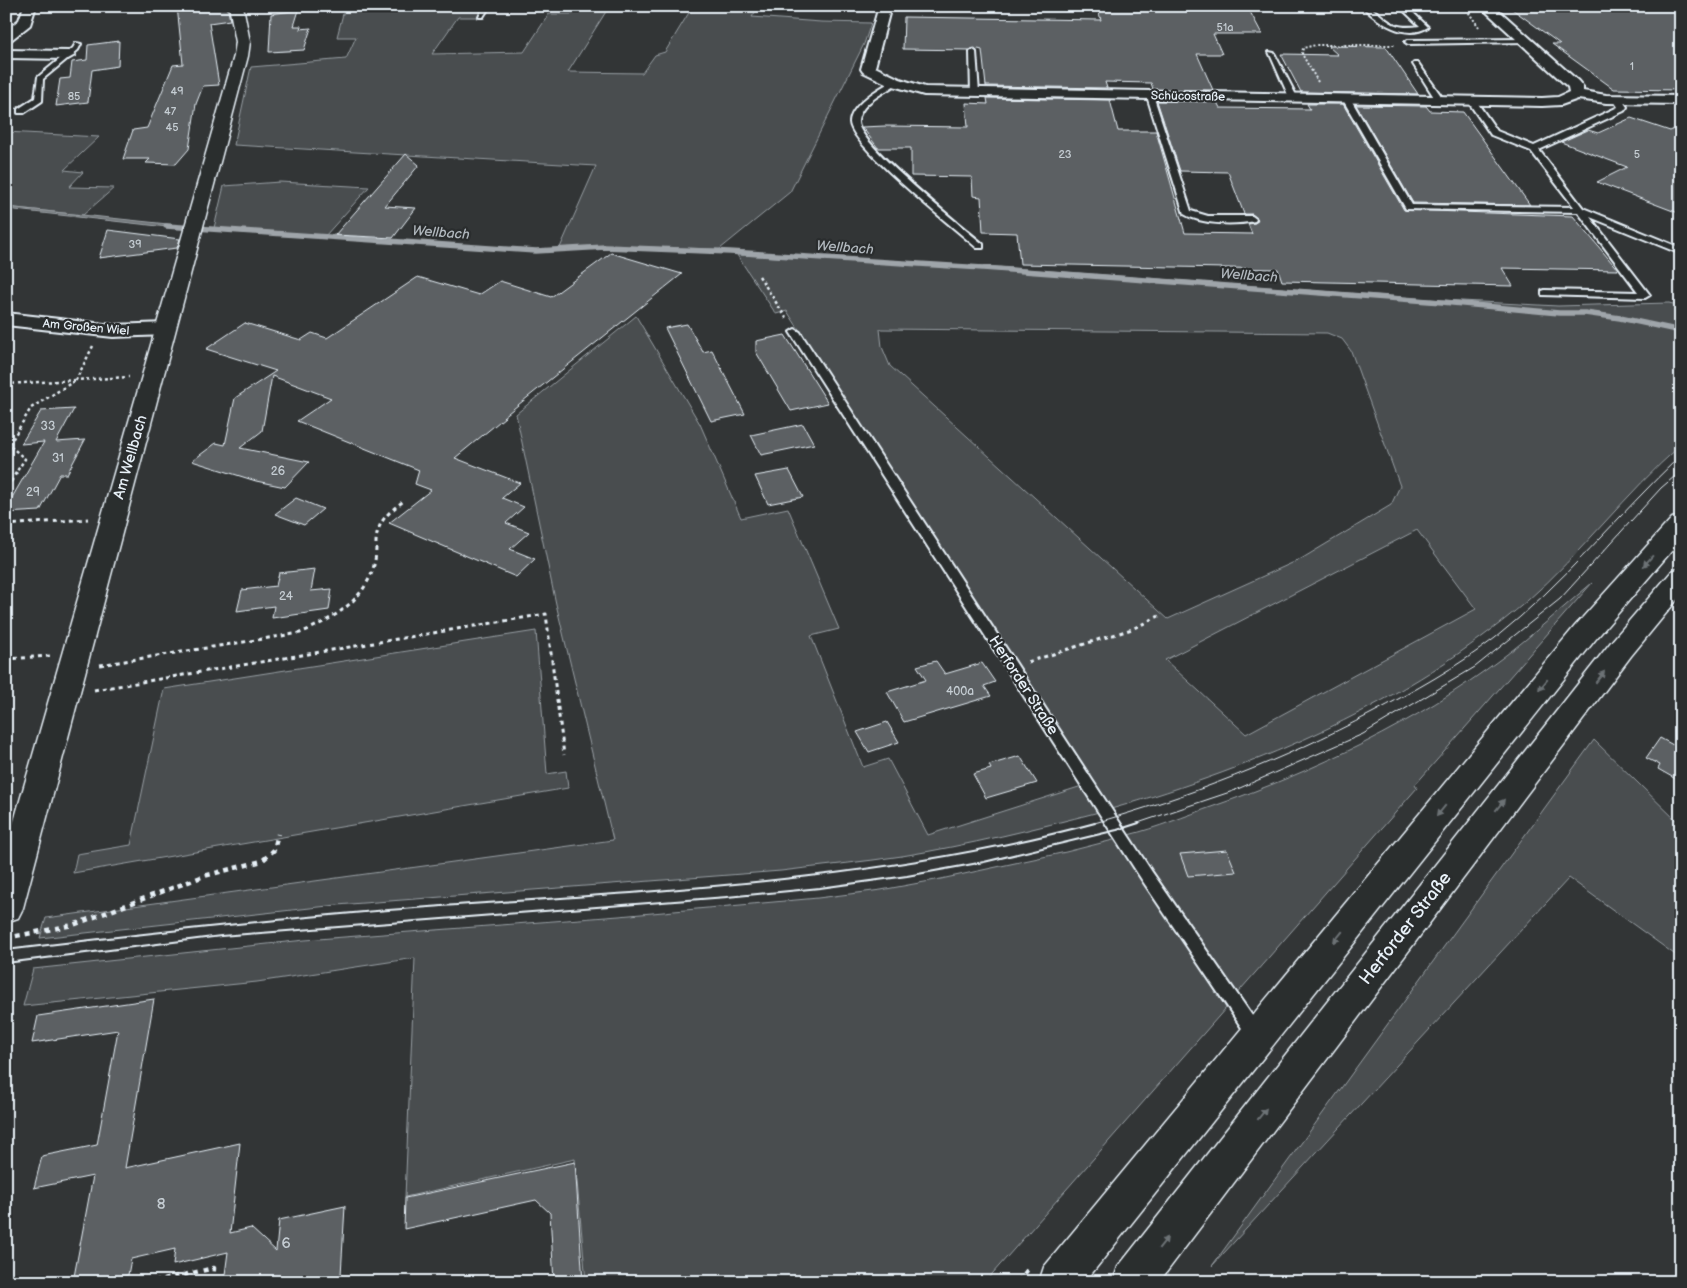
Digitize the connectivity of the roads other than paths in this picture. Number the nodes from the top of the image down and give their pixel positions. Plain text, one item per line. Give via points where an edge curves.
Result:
1 (30, 6) edge
2 (236, 6) edge
3 (487, 6) edge
4 (885, 6) edge
5 (1365, 6) edge
6 (1402, 6) edge
7 (1486, 6) edge
8 (481, 16) dead end
9 (6, 37) edge
10 (1525, 41) junction
11 (1408, 42) road end
12 (78, 44) dead end
13 (973, 52) dead end
14 (1271, 53) dead end
15 (6, 54) edge
16 (68, 55) junction
17 (1416, 64) dead end
18 (895, 82) junction
19 (975, 93) junction
20 (1576, 94) junction
21 (1149, 95) junction
22 (1293, 97) junction
23 (1346, 98) junction
24 (1617, 99) junction
25 (1440, 100) junction
26 (1472, 100) junction
27 (1681, 100) edge
28 (21, 111) dead end
29 (1534, 149) junction
30 (1580, 210) junction
31 (1252, 219) dead end
32 (980, 246) dead end
33 (1681, 252) edge
34 (1545, 293) dead end
35 (6, 319) edge
36 (166, 328) junction
37 (795, 332) road end
38 (1681, 524) edge
39 (1681, 578) edge
40 (6, 908) edge
41 (1257, 1037) junction
42 (1059, 1282) edge
43 (1133, 1282) edge

1 - 9 street via 25,22
2 - 36 main road, Am Wellbach via 243,48
3 - 8 lane
4 - 18 street, Schücostraße via 868,69
5 - 6 lane via 1394,29 1425,27
7 - 10 street
10 - 11 lane
10 - 20 street via 1573,84
12 - 16 lane
13 - 19 lane
14 - 22 lane
15 - 16 street
16 - 28 lane via 40,78 39,99
17 - 25 lane
18 - 19 street, Schücostraße via 924,92
18 - 32 lane via 870,96 855,118 855,130 873,153
19 - 21 street, Schücostraße
20 - 24 street, Schücostraße
20 - 26 street, Schücostraße via 1551,102
21 - 22 street, Schücostraße
21 - 31 lane via 1189,215
22 - 23 street, Schücostraße
23 - 25 street, Schücostraße
23 - 30 lane via 1409,207
24 - 27 street, Schücostraße
24 - 29 lane via 1623,107 1621,109
25 - 26 street, Schücostraße
26 - 29 lane via 1494,133
29 - 30 lane
30 - 33 lane
30 - 34 lane via 1645,295
35 - 36 street, Am Großen Wiel via 113,331
36 - 40 main road, Am Wellbach
37 - 41 lane, Herforder Straße via 1147,876
38 -> 41 main road via 1585,633
43 -> 39 main road, Herforder Straße via 1596,681
41 - 42 main road

